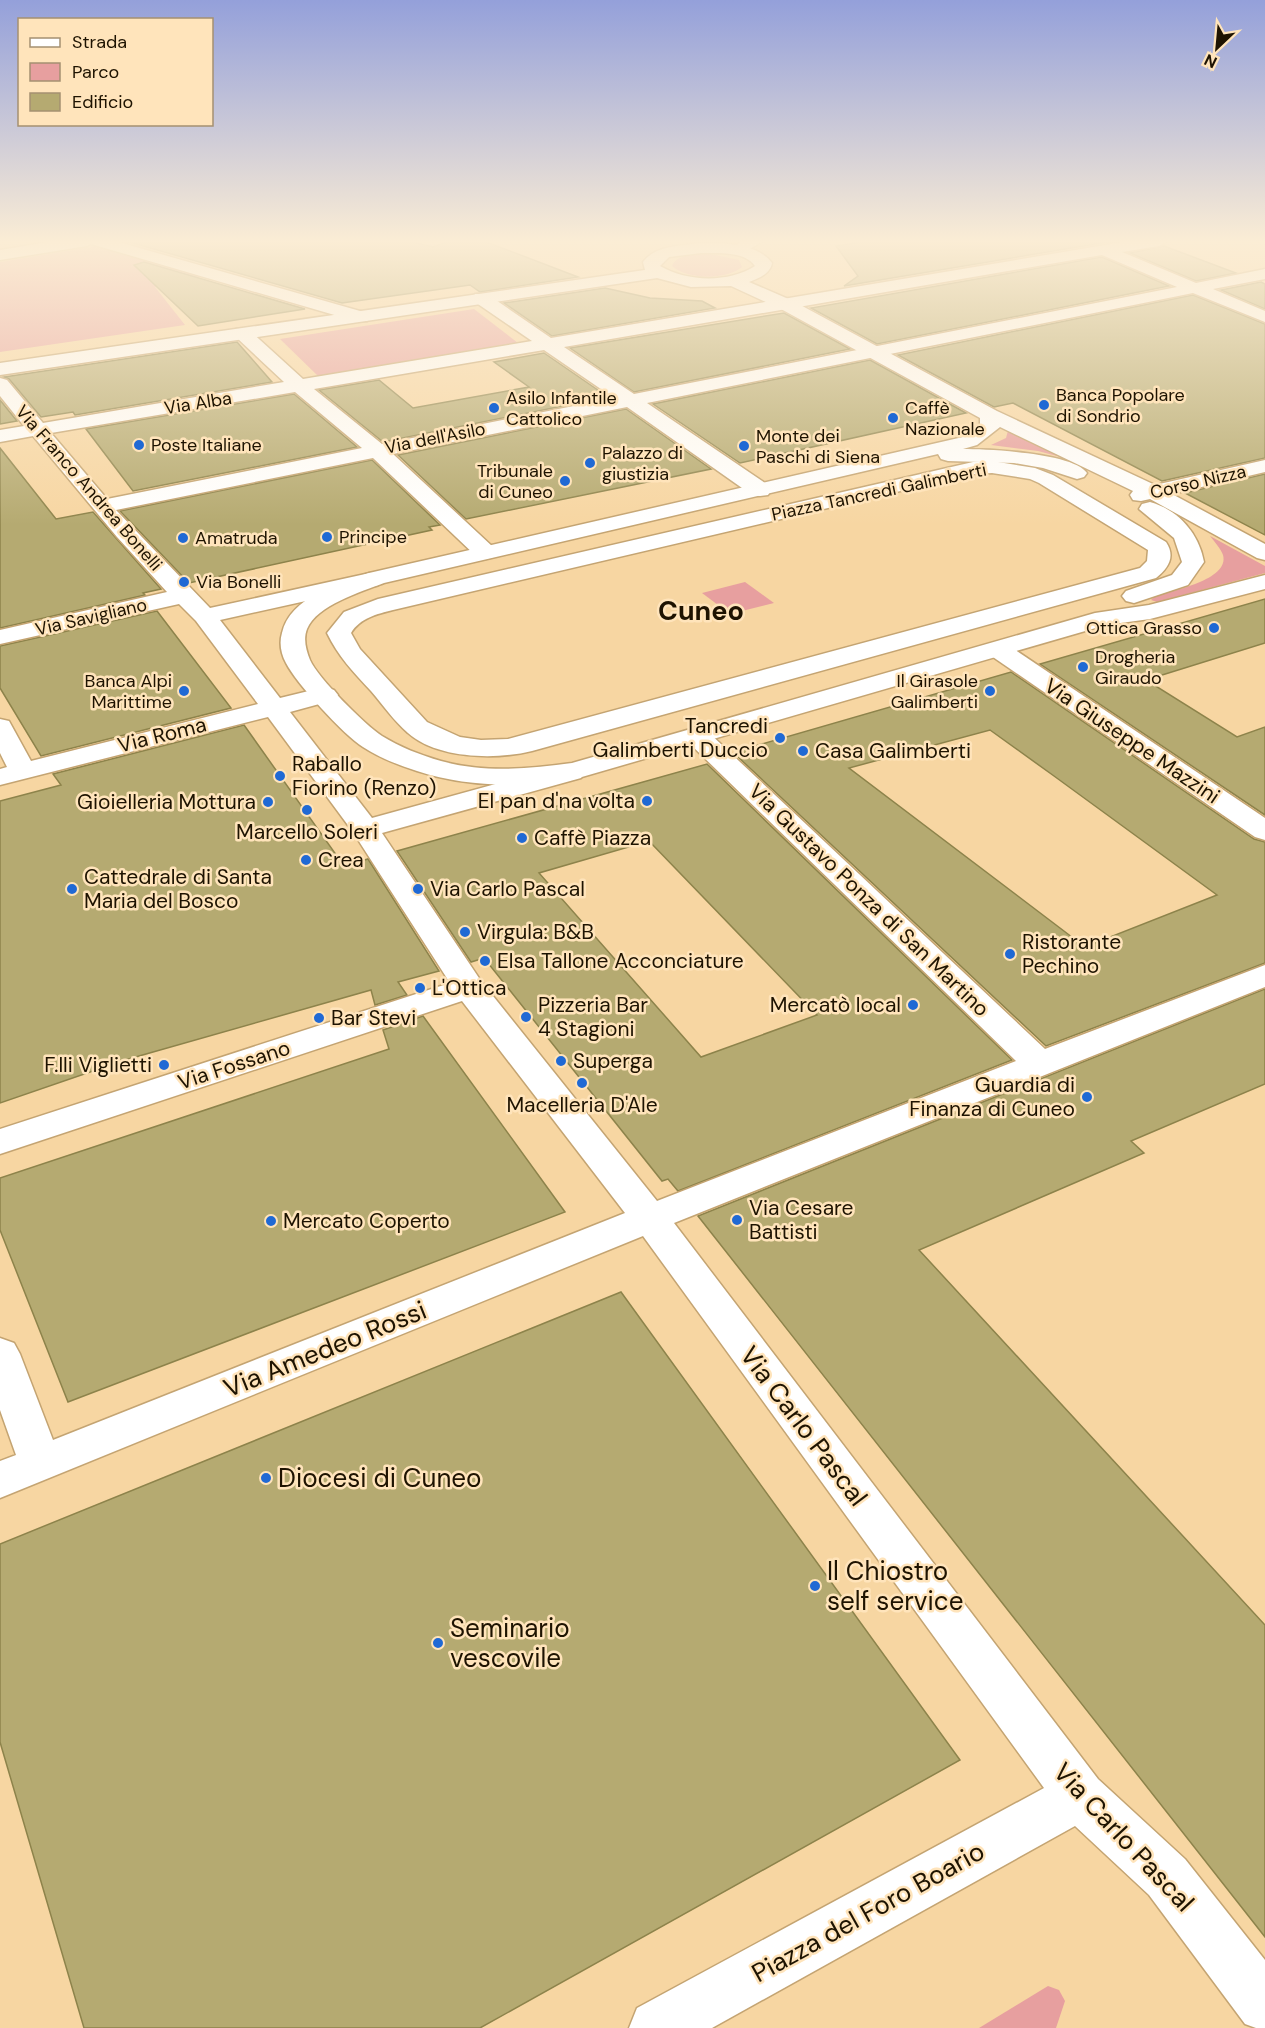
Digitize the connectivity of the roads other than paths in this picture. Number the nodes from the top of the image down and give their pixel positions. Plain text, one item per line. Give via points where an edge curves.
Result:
1 (224, 336) edge
2 (245, 336) edge
3 (534, 336) edge
4 (603, 336) edge
5 (845, 336) edge
6 (951, 336) edge
7 (547, 345) junction
8 (874, 351) junction
9 (0, 369) edge
10 (0, 384) edge
11 (299, 386) junction
12 (629, 400) junction
13 (990, 415) junction
14 (38, 429) junction
15 (0, 436) edge
16 (376, 450) junction
17 (913, 456) junction
18 (1265, 466) edge
19 (760, 490) junction
20 (1141, 495) junction
21 (103, 506) junction
22 (485, 552) junction
23 (1265, 553) edge
24 (377, 578) junction
25 (1265, 582) edge
26 (183, 596) junction
27 (205, 616) junction
28 (1104, 618) junction
29 (0, 638) edge
30 (999, 650) junction
31 (325, 695) junction
32 (274, 708) junction
33 (408, 719) joint
34 (0, 727) edge
35 (697, 736) junction
36 (575, 771) junction
37 (11, 774) edge
38 (365, 829) junction
39 (1265, 831) edge
40 (1265, 975) edge
41 (469, 988) junction
42 (1041, 1065) junction
43 (0, 1142) edge
44 (650, 1218) junction
45 (0, 1354) edge
46 (41, 1464) junction
47 (0, 1480) edge
48 (1080, 1796) junction
49 (1265, 2004) edge
50 (657, 2028) edge

1 - 9 street
2 - 11 street
3 - 7 street
4 - 7 street, Via Alba
5 - 8 street
6 - 8 street, Via dell'Asilo
7 - 11 street, Via Alba
7 - 12 street
8 - 12 street, Via dell'Asilo
8 - 13 street
10 - 14 street, Via Franco Andrea Bonelli
11 - 14 street, Via Alba
11 - 16 street
12 - 16 street, Via dell'Asilo
12 - 19 street
13 - 17 street, Piazza Tancredi Galimberti via 990,427 970,441
13 - 20 street, Piazza Tancredi Galimberti
14 - 15 street, Via Alba
14 - 21 street, Via Franco Andrea Bonelli
16 - 21 street, Via dell'Asilo
16 - 22 street
17 - 19 street, Piazza Tancredi Galimberti
17 - 20 street, Piazza Tancredi Galimberti via 1007,457 1047,463
18 - 20 street, Corso Nizza
19 - 22 street, Piazza Tancredi Galimberti
20 - 23 street, Piazza Tancredi Galimberti
20 - 28 street, Piazza Tancredi Galimberti via 1179,527 1191,544 1193,562 1180,580 1135,595
21 - 26 street, Via Franco Andrea Bonelli
22 - 24 street, Piazza Tancredi Galimberti
24 - 27 street, Piazza Tancredi Galimberti
24 - 31 street, Piazza Tancredi Galimberti via 321,602 301,616 292,634 292,652
25 - 28 street, Piazza Tancredi Galimberti via 1150,612
26 - 27 street, Via Franco Andrea Bonelli
26 - 29 street, Via Savigliano
27 - 32 street
28 - 30 street, Piazza Tancredi Galimberti
30 - 35 street, Piazza Tancredi Galimberti
30 - 39 street, Via Giuseppe Mazzini
31 - 32 street, Via Roma
31 - 36 street, Piazza Tancredi Galimberti via 358,731 386,750 423,765 458,775 503,779
32 - 37 street, Via Roma
32 - 38 street
33 - 33 street, Piazza Tancredi Galimberti via 343,643 339,633 343,623 359,613 973,468 1011,469 1046,478 1158,547 1161,555 1148,573 522,745 494,749 451,744 431,737
34 - 37 street
35 - 36 street, Piazza Tancredi Galimberti
35 - 42 street, Via Gustavo Ponza di San Martino
36 - 38 street, Piazza Tancredi Galimberti
38 - 41 street, Via Carlo Pascal
40 - 42 street
41 - 43 street, Via Fossano
41 - 44 street, Via Carlo Pascal
42 - 44 street
44 - 46 street, Via Amedeo Rossi
44 - 48 street, Via Carlo Pascal
45 - 46 street
46 - 47 street, Via Amedeo Rossi
48 - 49 street, Via Carlo Pascal via 1167,1877
48 - 50 street, Piazza del Foro Boario

